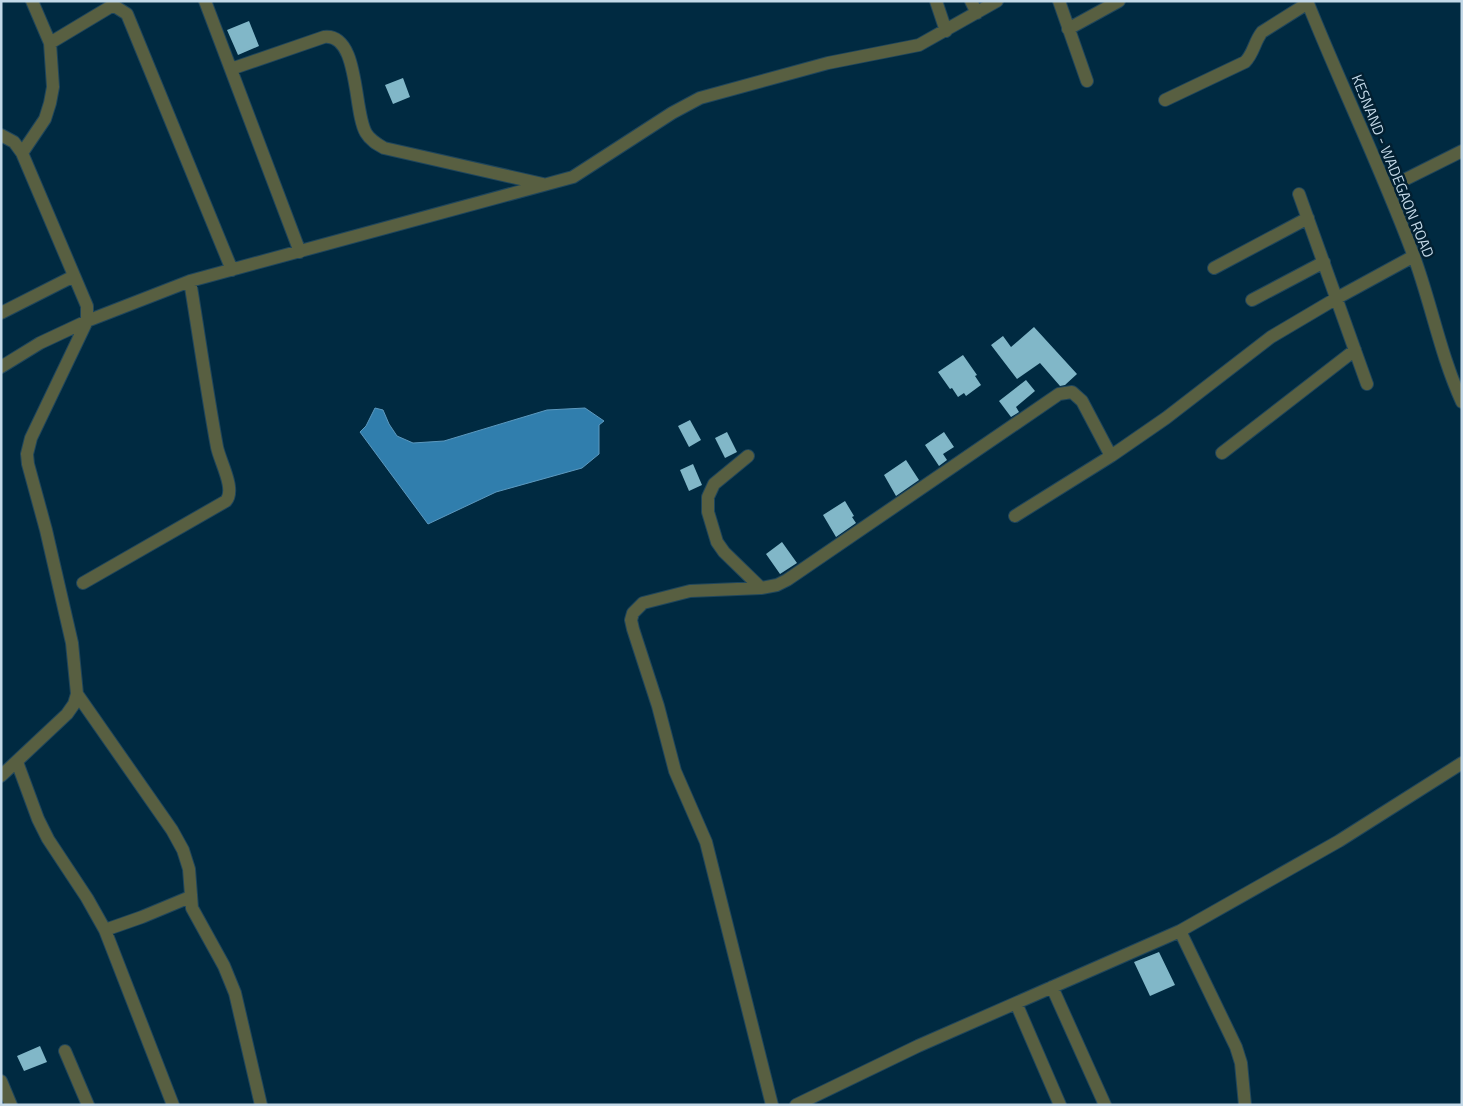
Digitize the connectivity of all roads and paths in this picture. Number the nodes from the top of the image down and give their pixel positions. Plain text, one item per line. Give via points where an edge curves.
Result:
1 (32, 1) edge
2 (936, 1) edge
3 (997, 1) edge
4 (1059, 1) edge
5 (1119, 1) edge
6 (209, 2) edge
7 (1308, 2) edge
8 (974, 7) edge
9 (1068, 29) junction
10 (946, 31) junction
11 (50, 43) junction
12 (231, 69) junction
13 (1087, 81) dead end
14 (1165, 100) dead end
15 (1, 135) edge
16 (1462, 151) edge
17 (22, 153) junction
18 (544, 184) junction
19 (1388, 188) junction
20 (1299, 194) dead end
21 (1308, 218) junction
22 (300, 252) junction
23 (1414, 256) junction
24 (1324, 262) junction
25 (1214, 268) dead end
26 (232, 270) junction
27 (74, 276) junction
28 (190, 281) junction
29 (1337, 298) junction
30 (1252, 300) dead end
31 (1, 313) edge
32 (87, 321) junction
33 (1355, 350) junction
34 (1, 367) edge
35 (1367, 384) dead end
36 (1462, 402) edge
37 (1222, 453) dead end
38 (748, 456) dead end
39 (1111, 456) junction
40 (1014, 516) dead end
41 (83, 583) dead end
42 (761, 588) junction
43 (77, 694) junction
44 (17, 762) junction
45 (1462, 764) edge
46 (1, 776) edge
47 (190, 897) junction
48 (104, 930) junction
49 (1180, 931) junction
50 (1052, 987) junction
51 (1016, 1003) junction
52 (65, 1051) dead end
53 (1, 1081) edge
54 (11, 1105) edge
55 (88, 1105) edge
56 (173, 1105) edge
57 (261, 1105) edge
58 (772, 1105) edge
59 (796, 1105) edge
60 (1060, 1105) edge
61 (1105, 1105) edge
62 (1245, 1105) edge

1 - 11 street
2 - 10 street
3 - 8 street
4 - 9 street
5 - 9 street
6 - 12 street
7 - 14 street via 1262,32 1245,62
7 - 19 street, KESNAND - WADEGAON ROAD
8 - 10 street
9 - 13 street
10 - 18 street via 919,45 828,63 700,98 573,177
11 - 17 street via 53,69 50,103 45,119
11 - 26 street via 110,7 116,6 127,14
12 - 18 street via 324,37 336,38 346,49 359,115 371,140 384,148
12 - 22 street
15 - 17 street via 14,142
16 - 19 street
17 - 27 street
18 - 22 street
19 - 23 street, KESNAND - WADEGAON ROAD
20 - 21 street
21 - 24 street
21 - 25 street
22 - 26 street
23 - 29 street
23 - 36 street, KESNAND - WADEGAON ROAD
24 - 29 street
24 - 30 street
26 - 28 street
27 - 31 street
27 - 32 street via 87,306
28 - 32 street
28 - 41 street via 218,449 230,497
29 - 33 street
29 - 39 street via 1271,337
32 - 34 street via 40,343
32 - 43 street via 31,438 27,454 72,643
33 - 35 street
33 - 37 street
38 - 42 street via 714,484 708,497 708,512 717,542
39 - 40 street
39 - 42 street via 1082,401 1072,392 1059,394 800,573 777,585
42 - 58 street via 690,591 667,596 643,603 631,620 675,771 706,842
43 - 44 street via 67,714
43 - 47 street via 172,830 189,869
44 - 46 street
44 - 48 street via 48,839
45 - 49 street via 1339,841
47 - 48 street
47 - 57 street via 199,923 224,966 235,993
48 - 56 street
49 - 50 street
49 - 62 street via 1236,1047
50 - 51 street
50 - 61 street
51 - 59 street
51 - 60 street
52 - 55 street
53 - 54 street

